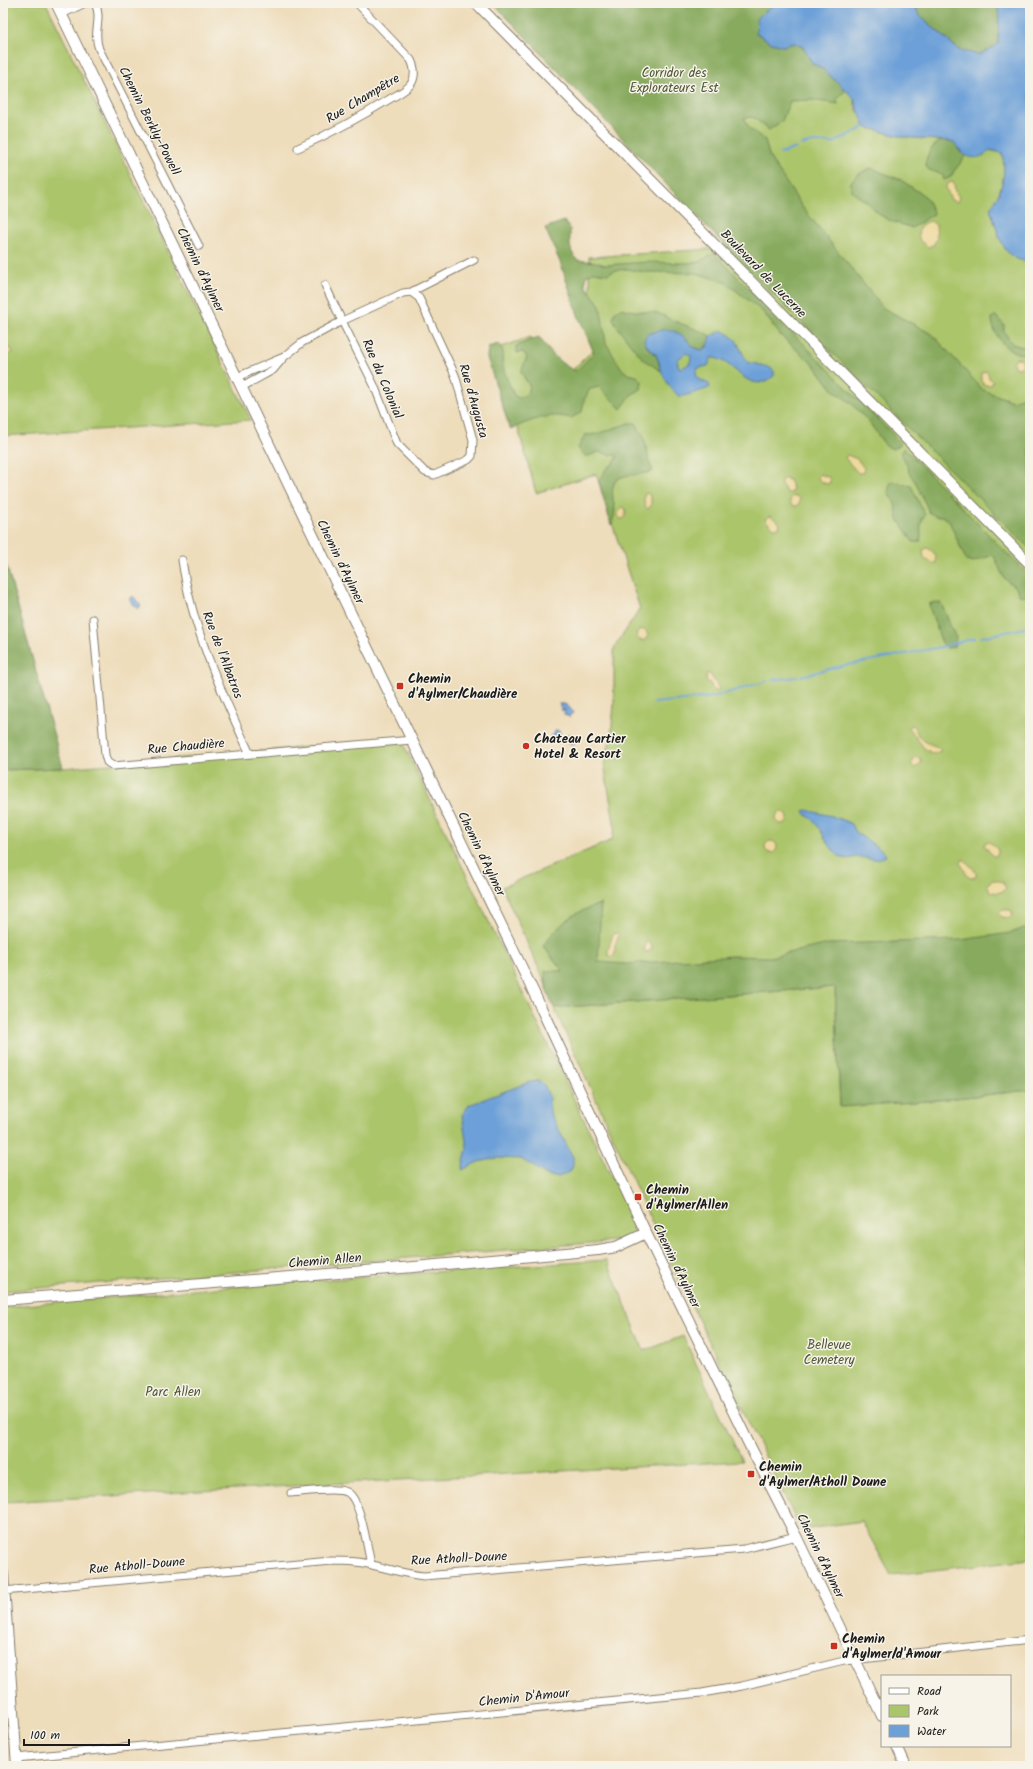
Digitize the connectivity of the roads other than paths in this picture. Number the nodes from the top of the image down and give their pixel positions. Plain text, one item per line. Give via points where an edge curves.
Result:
1 (56, 3) edge
2 (85, 3) edge
3 (95, 3) edge
4 (357, 3) edge
5 (476, 3) edge
6 (62, 14) junction
7 (298, 148) dead end
8 (199, 246) dead end
9 (474, 260) dead end
10 (325, 285) dead end
11 (411, 292) junction
12 (342, 321) junction
13 (284, 357) junction
14 (237, 377) junction
15 (242, 387) junction
16 (429, 474) joint
17 (182, 560) dead end
18 (1030, 564) edge
19 (93, 619) dead end
20 (412, 740) junction
21 (250, 754) junction
22 (646, 1233) junction
23 (3, 1300) edge
24 (291, 1494) dead end
25 (796, 1536) junction
26 (371, 1564) junction
27 (3, 1573) edge
28 (4, 1591) edge
29 (1030, 1640) edge
30 (855, 1660) junction
31 (881, 1714) edge
32 (897, 1747) edge
33 (16, 1762) edge
34 (906, 1766) edge

1 - 6 main road, Chemin d'Aylmer
2 - 6 street
3 - 8 street, Chemin Berkly-Powell via 99,12 96,32 99,49
4 - 7 street, Rue Champêtre via 411,60 415,70 413,79 405,89 376,107
5 - 18 main road, Boulevard de Lucerne
6 - 14 main road, Chemin d'Aylmer
9 - 11 street
10 - 12 street, Rue du Colonial
11 - 12 street via 403,293
11 - 16 street, Rue d'Augusta via 419,298 452,367 473,447 472,456 468,460 438,474
12 - 13 street via 303,342
12 - 16 street, Rue du Colonial via 374,385 397,444
13 - 14 street
13 - 15 street via 273,370
14 - 15 main road, Chemin d'Aylmer
15 - 20 main road, Chemin d'Aylmer
17 - 21 street, Rue de l'Albatros via 188,597 203,645
19 - 21 street, Rue Chaudière via 107,762 113,766
20 - 21 street, Rue Chaudière
20 - 22 main road, Chemin d'Aylmer
22 - 23 main road, Chemin Allen via 616,1247 598,1250
22 - 25 main road, Chemin d'Aylmer
24 - 26 street via 336,1490 347,1492 354,1497 360,1510
25 - 26 street, Rue Atholl-Doune via 744,1549 430,1576 405,1574
25 - 30 main road, Chemin d'Aylmer
26 - 28 street, Rue Atholl-Doune via 331,1561
27 - 28 main road
28 - 33 main road
29 - 30 street, Chemin D'Amour
30 - 31 main road, Chemin d'Aylmer
30 - 33 street, Chemin D'Amour via 702,1693
32 - 34 main road

